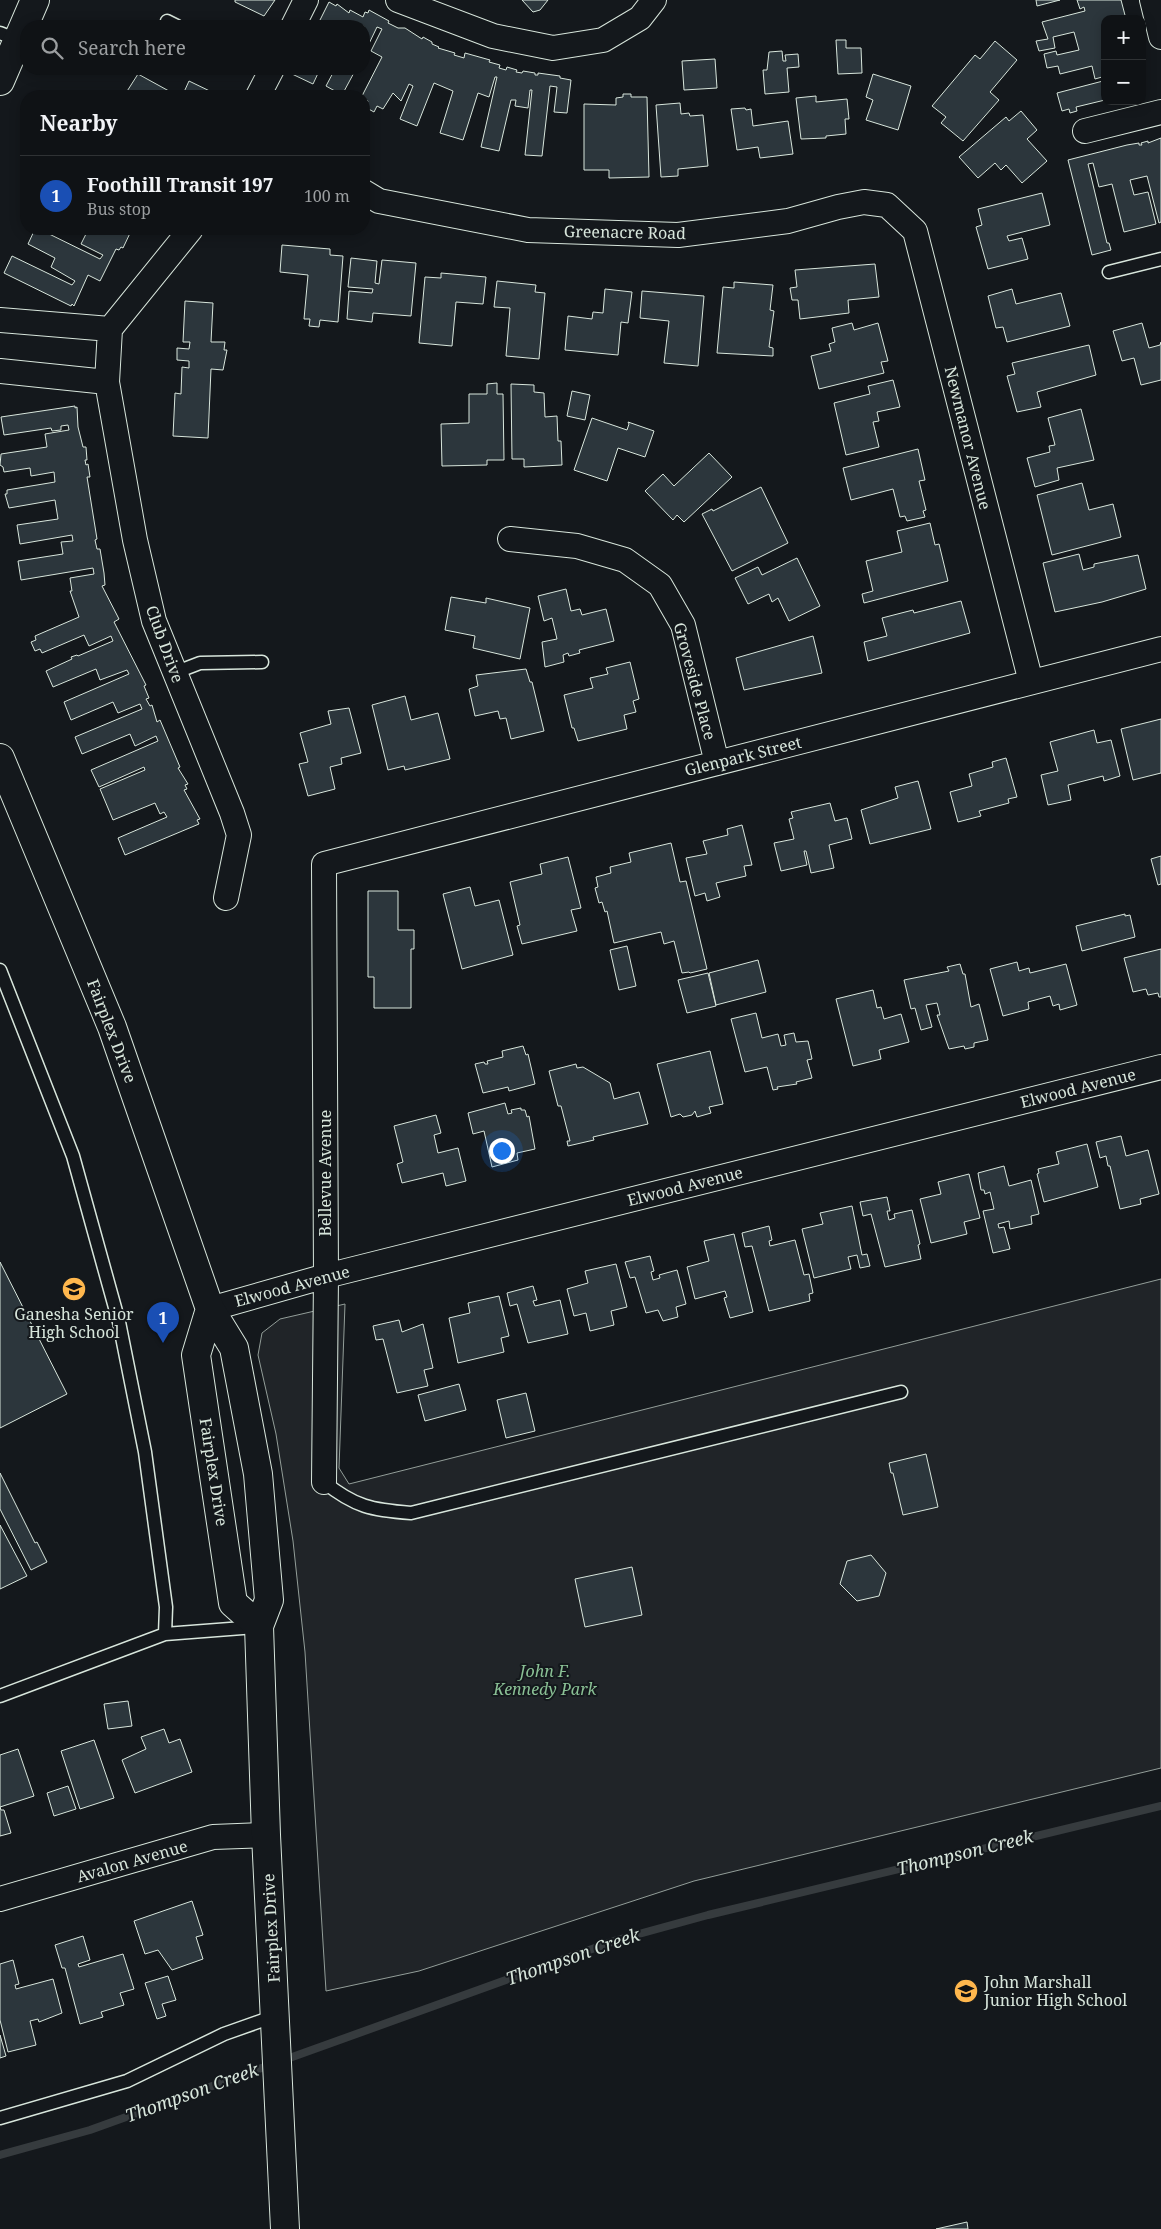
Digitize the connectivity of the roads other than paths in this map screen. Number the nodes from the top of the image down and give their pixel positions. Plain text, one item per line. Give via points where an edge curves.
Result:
1 (35, 0) edge
2 (306, 0) edge
3 (398, 0) edge
4 (654, 0) edge
5 (1152, 0) edge
6 (21, 20) edge
7 (296, 20) edge
8 (20, 21) edge
9 (9, 37) edge
10 (1161, 37) edge
11 (266, 75) edge
12 (0, 81) edge
13 (260, 90) edge
14 (1161, 112) edge
15 (1085, 131) dead end
16 (370, 196) edge
17 (888, 205) joint
18 (186, 235) edge
19 (1161, 259) edge
20 (1109, 272) dead end
21 (0, 320) edge
22 (110, 329) junction
23 (0, 371) edge
24 (107, 382) junction
25 (510, 539) dead end
26 (1161, 649) edge
27 (262, 662) dead end
28 (174, 673) junction
29 (1031, 682) junction
30 (0, 758) edge
31 (717, 763) junction
32 (324, 864) joint
33 (226, 898) dead end
34 (0, 970) edge
35 (1161, 1067) edge
36 (326, 1276) junction
37 (210, 1309) junction
38 (901, 1392) dead end
39 (324, 1482) joint
40 (259, 1626) junction
41 (166, 1634) junction
42 (0, 1696) edge
43 (266, 1835) junction
44 (0, 1899) edge
45 (275, 2025) junction
46 (0, 2118) edge
47 (285, 2229) edge

1 - 6 main road
2 - 7 street
3 - 4 street via 493,36 553,48 603,40 640,18
5 - 10 street
8 - 9 main road
9 - 12 main road
11 - 13 street
14 - 15 street
16 - 17 street, Greenacre Road via 379,201 528,230 678,234 788,221 864,202
17 - 29 street, Newmanor Avenue via 915,231
18 - 22 street
19 - 20 lane
21 - 22 street
22 - 24 street, Club Drive
23 - 24 street
24 - 28 street, Club Drive via 135,540 154,622
25 - 31 street, Groveside Place via 576,546 626,560 660,585 683,625
26 - 29 street, Glenpark Street
27 - 28 lane via 200,663
28 - 33 street, Club Drive via 239,836
29 - 31 street, Glenpark Street
30 - 37 main road, Fairplex Drive via 112,1027
31 - 32 street, Glenpark Street
32 - 36 street, Bellevue Avenue
34 - 41 lane via 73,1156 119,1322 145,1452 166,1608
35 - 36 street, Elwood Avenue
36 - 37 street, Elwood Avenue
36 - 39 street, Bellevue Avenue
37 - 40 main road, Fairplex Drive via 234,1348 258,1474 269,1600
37 - 40 main road, Fairplex Drive via 196,1355 233,1603
38 - 39 lane via 411,1513 360,1506
40 - 41 lane
40 - 43 main road, Fairplex Drive
41 - 42 lane
43 - 44 street, Avalon Avenue via 213,1837
43 - 45 main road, Fairplex Drive
45 - 46 lane via 224,2034 127,2082
45 - 47 main road, Fairplex Drive

